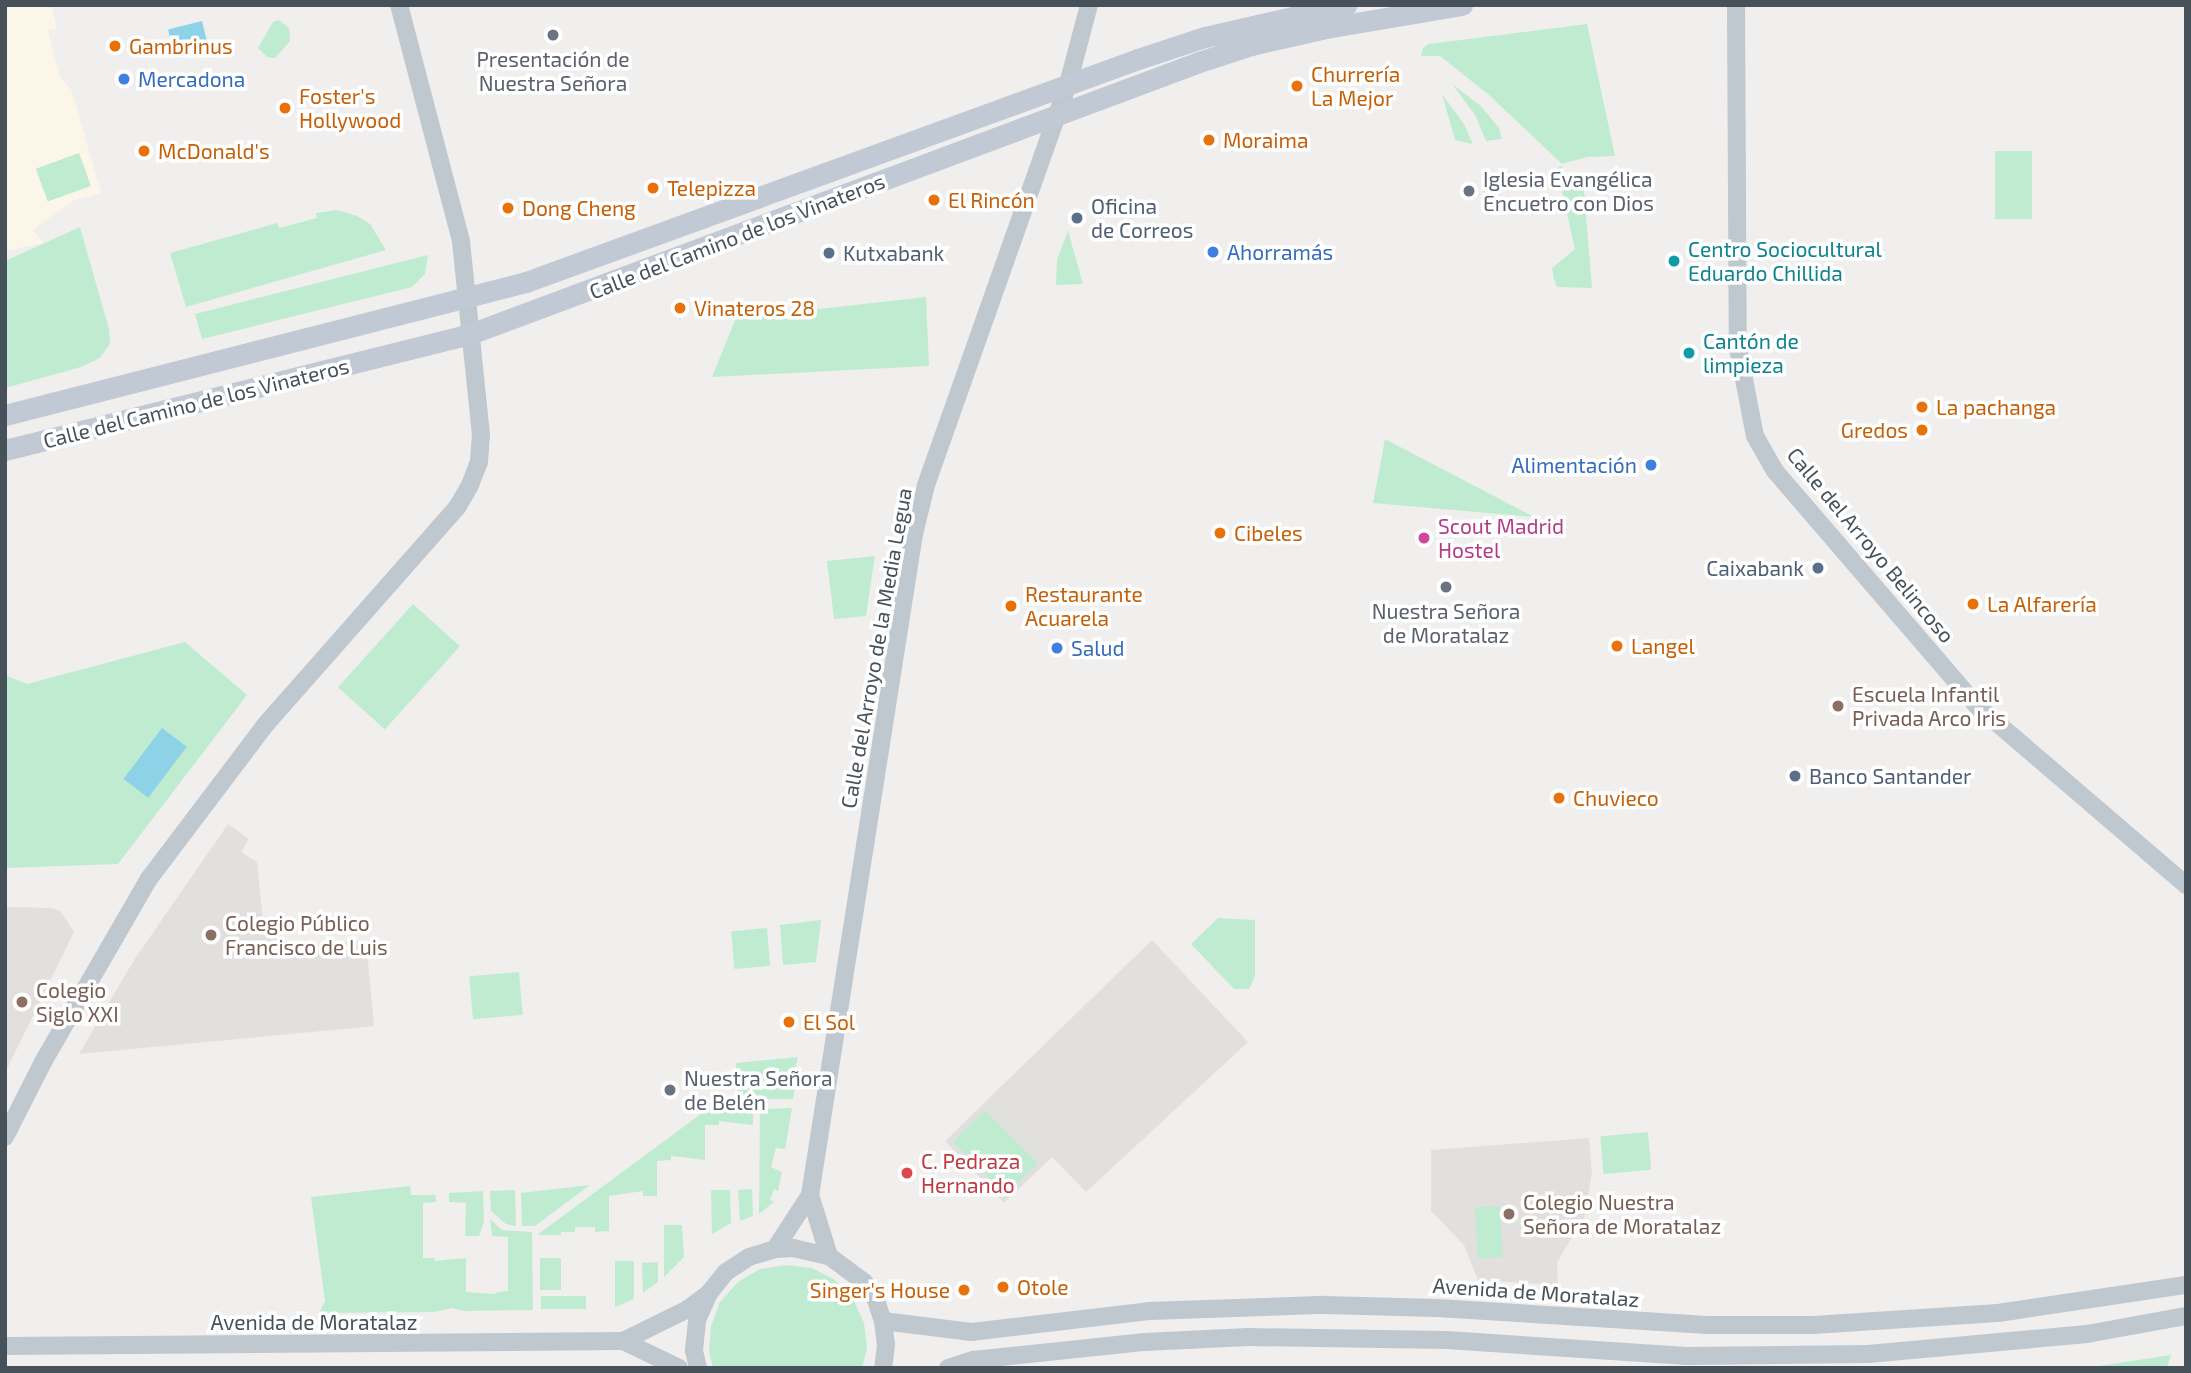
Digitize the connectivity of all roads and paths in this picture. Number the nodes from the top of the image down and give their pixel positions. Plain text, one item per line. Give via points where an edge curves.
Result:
1 (398, 5) edge
2 (1089, 5) edge
3 (1346, 5) edge
4 (1462, 5) edge
5 (1736, 5) edge
6 (1068, 84) junction
7 (1058, 113) junction
8 (468, 298) junction
9 (470, 334) junction
10 (5, 415) edge
11 (5, 450) edge
12 (2186, 885) edge
13 (5, 1138) edge
14 (810, 1195) junction
15 (775, 1249) junction
16 (829, 1256) junction
17 (2186, 1285) edge
18 (709, 1293) junction
19 (2186, 1316) edge
20 (883, 1321) junction
21 (623, 1341) junction
22 (5, 1346) edge
23 (679, 1368) edge
24 (698, 1368) edge
25 (883, 1368) edge
26 (948, 1368) edge

1 - 8 street via 461,241
2 - 6 street, Calle del Arroyo de la Media Legua
3 - 6 main road, Calle del Camino de los Vinateros via 1205,37
4 - 7 main road, Calle del Camino de los Vinateros via 1251,45
5 - 12 street, Calle del Arroyo Belincoso via 1738,348 1755,436 1775,471 1976,705
6 - 7 street, Calle del Arroyo de la Media Legua
6 - 8 main road, Calle del Camino de los Vinateros via 526,282
7 - 9 main road, Calle del Camino de los Vinateros
7 - 14 street, Calle del Arroyo de la Media Legua via 926,485 914,534
8 - 9 street
8 - 10 main road, Calle del Camino de los Vinateros
9 - 11 main road, Calle del Camino de los Vinateros
9 - 13 street via 481,435 479,462 458,506 266,724 148,880 43,1062
14 - 15 street, Calle del Arroyo de la Media Legua
14 - 16 street, Calle del Arroyo de la Media Legua
15 - 16 street via 811,1250
15 - 18 street via 749,1257 726,1272
16 - 20 street via 864,1282
17 - 20 street, Avenida de Moratalaz via 1998,1313 1813,1325 1707,1325 1325,1305 1149,1311 971,1332
18 - 21 street, Avenida de Moratalaz via 688,1309
18 - 24 street via 697,1320 694,1350
19 - 26 street via 2087,1334 1868,1354 1686,1356 1446,1340 1248,1337 1145,1342 973,1360
20 - 25 street
21 - 22 street, Avenida de Moratalaz
21 - 23 street, Avenida de Moratalaz

